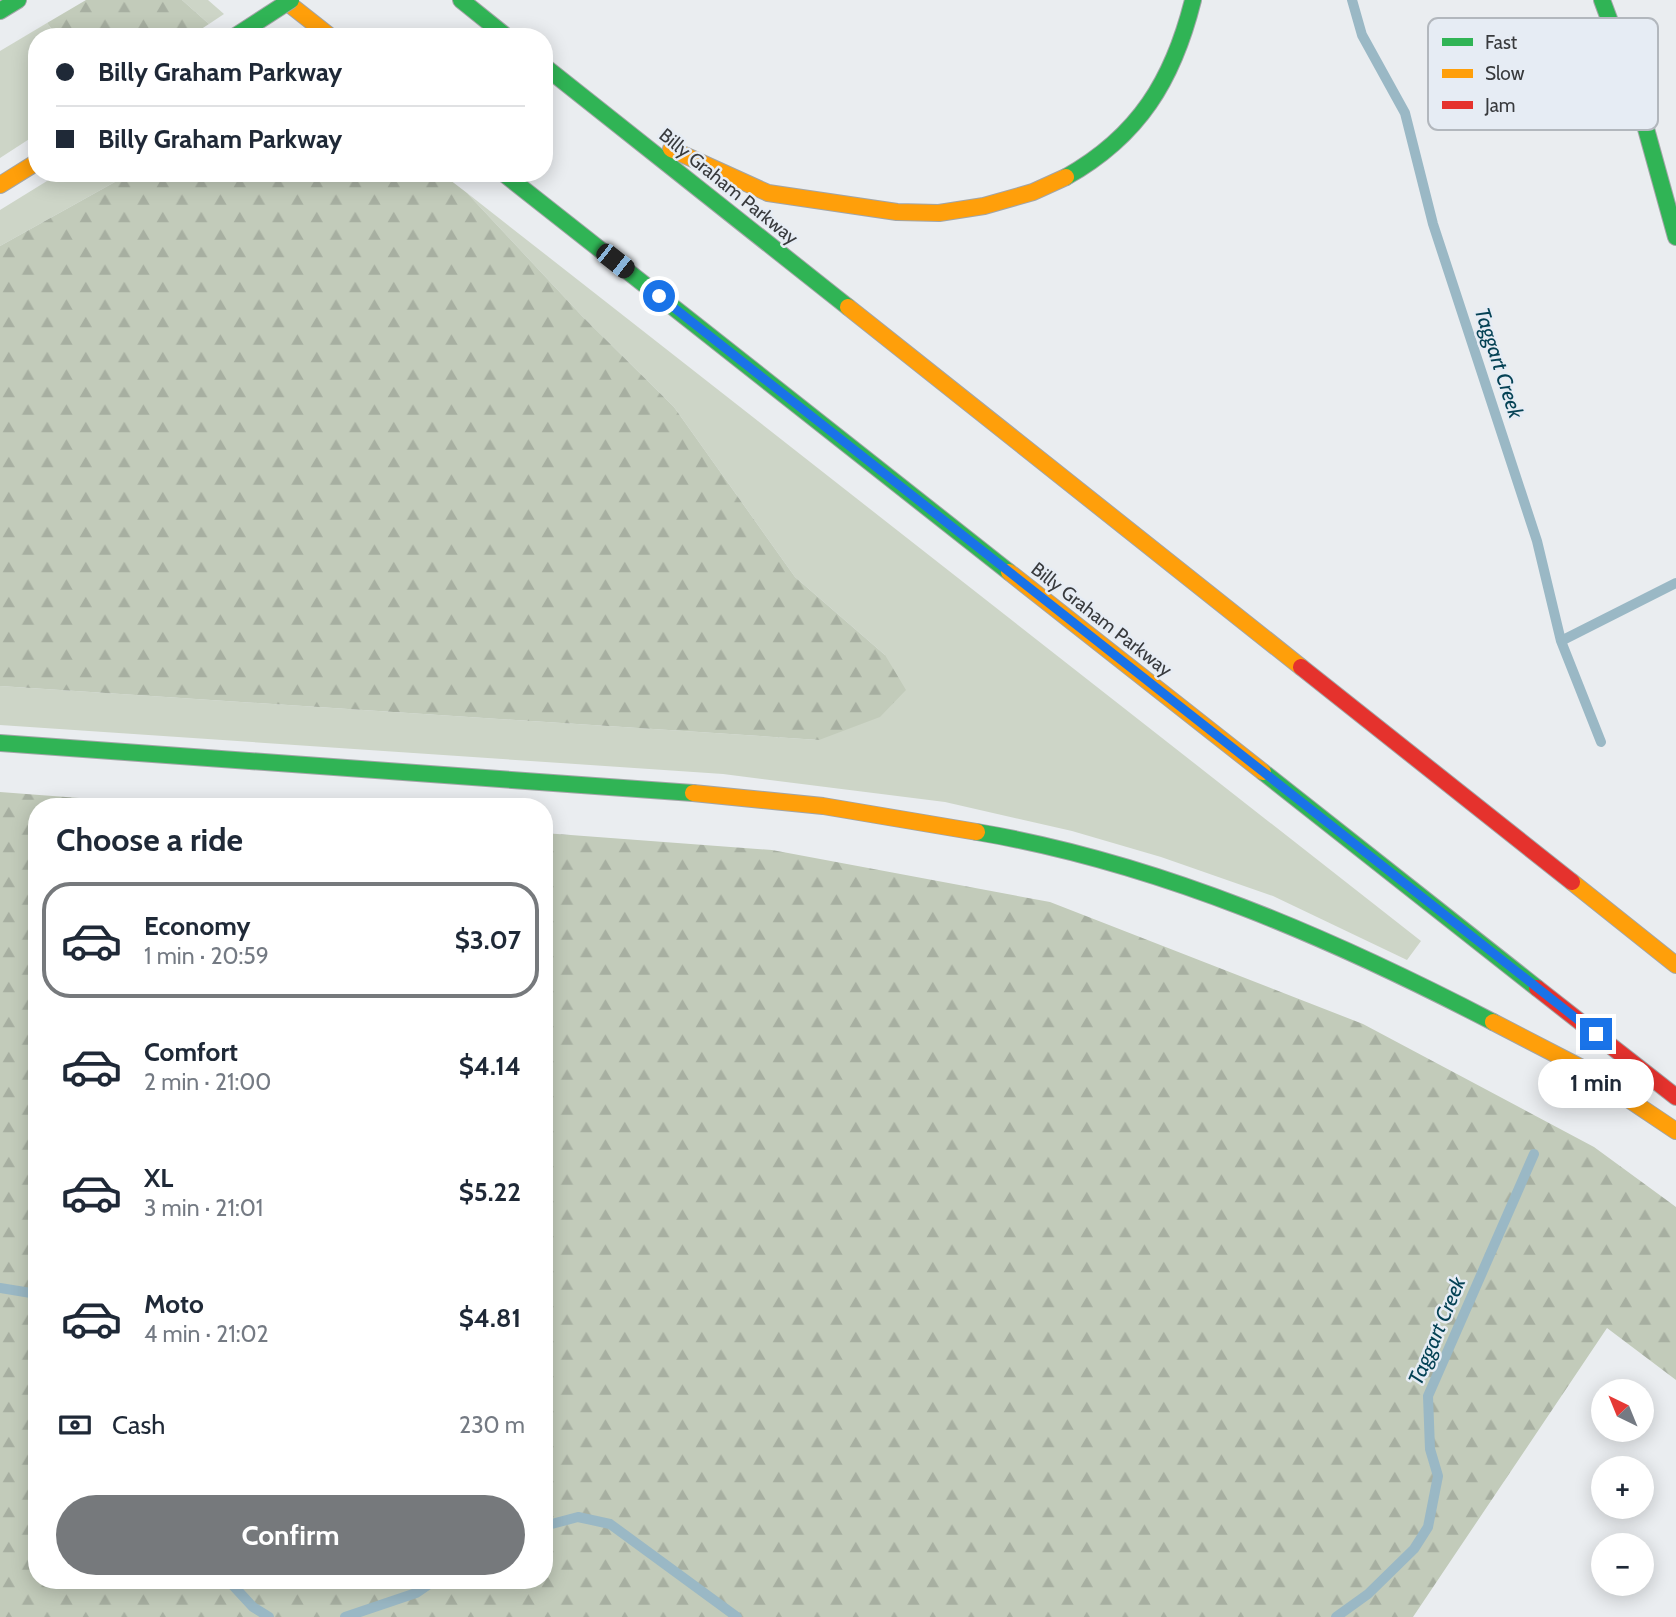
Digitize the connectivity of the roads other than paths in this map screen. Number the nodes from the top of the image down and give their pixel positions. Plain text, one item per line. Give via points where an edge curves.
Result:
1 (284, 0) edge
2 (291, 0) edge
3 (461, 0) edge
4 (1194, 0) edge
5 (1602, 0) edge
6 (17, 1) edge
7 (0, 11) edge
8 (1609, 18) edge
9 (248, 28) edge
10 (320, 28) edge
11 (496, 28) edge
12 (553, 73) edge
13 (617, 124) junction
14 (1646, 130) edge
15 (28, 168) edge
16 (514, 182) edge
17 (0, 185) edge
18 (1676, 237) edge
19 (0, 743) edge
20 (1676, 965) edge
21 (1676, 1097) edge
22 (1676, 1131) edge

1 - 10 highway
2 - 9 highway, bridge
3 - 11 highway
4 - 13 highway via 1188,31 1168,77 1140,118 1105,154 1073,175 1020,197 964,210 906,214 769,193
5 - 8 highway
6 - 7 highway
12 - 13 highway, Billy Graham Parkway
13 - 20 highway, Billy Graham Parkway
14 - 18 highway
15 - 17 highway
16 - 21 highway, Billy Graham Parkway
19 - 22 highway via 714,794 823,806 1007,836 1156,876 1336,945 1582,1068

